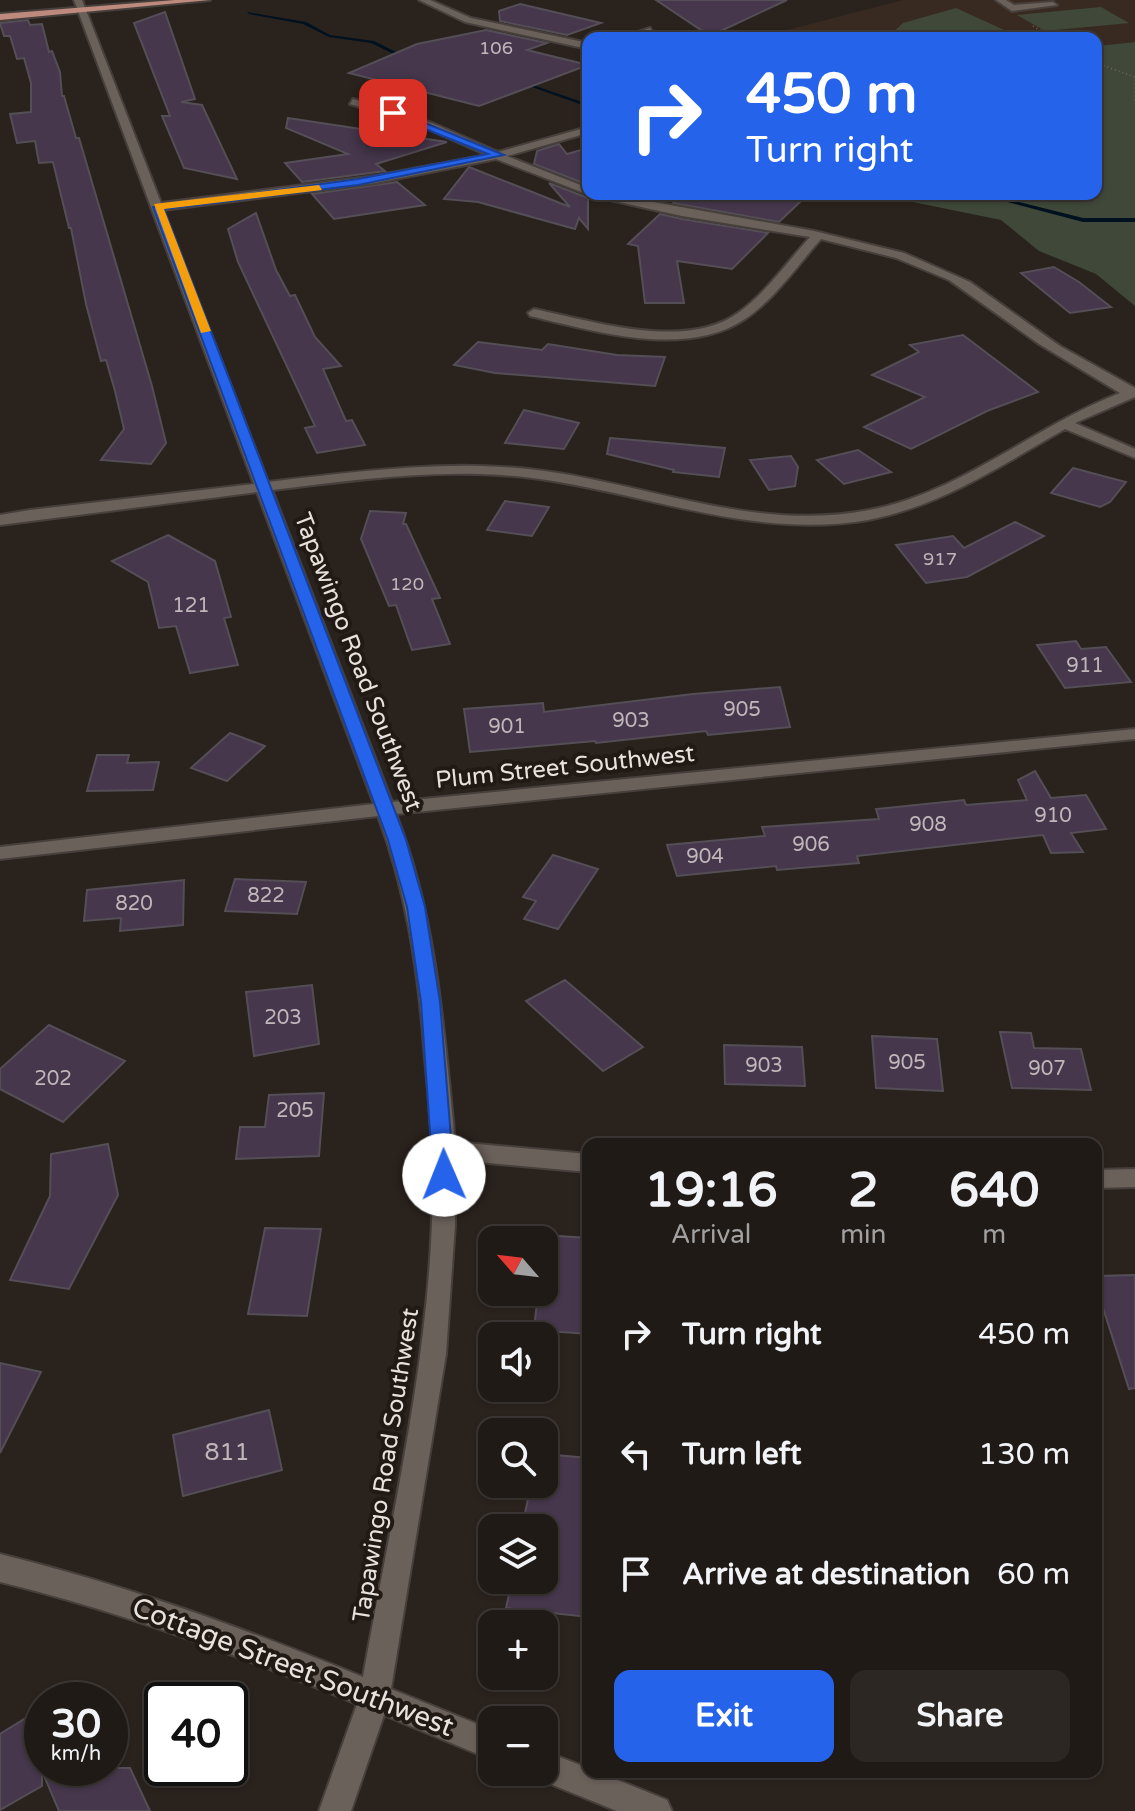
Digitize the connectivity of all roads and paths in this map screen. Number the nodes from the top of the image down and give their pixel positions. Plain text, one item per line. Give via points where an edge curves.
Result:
1 (206, 0) edge
2 (423, 0) edge
3 (1000, 0) edge
4 (80, 5) edge
5 (1053, 5) dead end
6 (0, 17) edge
7 (650, 31) dead end
8 (647, 32) edge
9 (582, 45) edge
10 (1102, 65) edge
11 (1135, 101) edge
12 (353, 102) dead end
13 (582, 132) edge
14 (499, 155) junction
15 (582, 190) edge
16 (621, 200) edge
17 (158, 207) junction
18 (817, 237) junction
19 (534, 313) dead end
20 (1133, 393) edge
21 (1066, 424) junction
22 (1135, 454) edge
23 (265, 487) junction
24 (0, 520) edge
25 (1135, 734) edge
26 (385, 809) junction
27 (0, 853) edge
28 (444, 1150) junction
29 (582, 1162) edge
30 (1135, 1178) edge
31 (1102, 1179) edge
32 (0, 1568) edge
33 (375, 1697) junction
34 (478, 1739) edge
35 (558, 1772) edge
36 (335, 1811) edge
37 (656, 1811) edge

1 - 4 main road
2 - 9 street via 468,20
3 - 5 street via 1012,8
4 - 6 main road
4 - 17 street, Tapawingo Road Southwest
7 - 8 street
10 - 11 path via 1135,77
12 - 14 street
13 - 14 street
14 - 15 street
14 - 17 street via 358,182
16 - 18 street
17 - 23 street, Tapawingo Road Southwest
18 - 19 street via 742,316 715,329 651,333
18 - 20 street via 877,249 954,278
20 - 21 street
21 - 22 street
21 - 23 street via 934,497 867,515 828,519 750,517 573,479 481,469 395,472
23 - 24 street
23 - 26 street, Tapawingo Road Southwest
25 - 26 street, Plum Street Southwest
26 - 27 street, Plum Street Southwest
26 - 28 street, Tapawingo Road Southwest via 416,907 431,1002
28 - 29 street
28 - 33 street, Tapawingo Road Southwest via 433,1354
30 - 31 street
32 - 33 street, Cottage Street Southwest via 81,1588 230,1637
33 - 34 street, Cottage Street Southwest
33 - 36 street, Tapawingo Road Southwest
35 - 37 street

